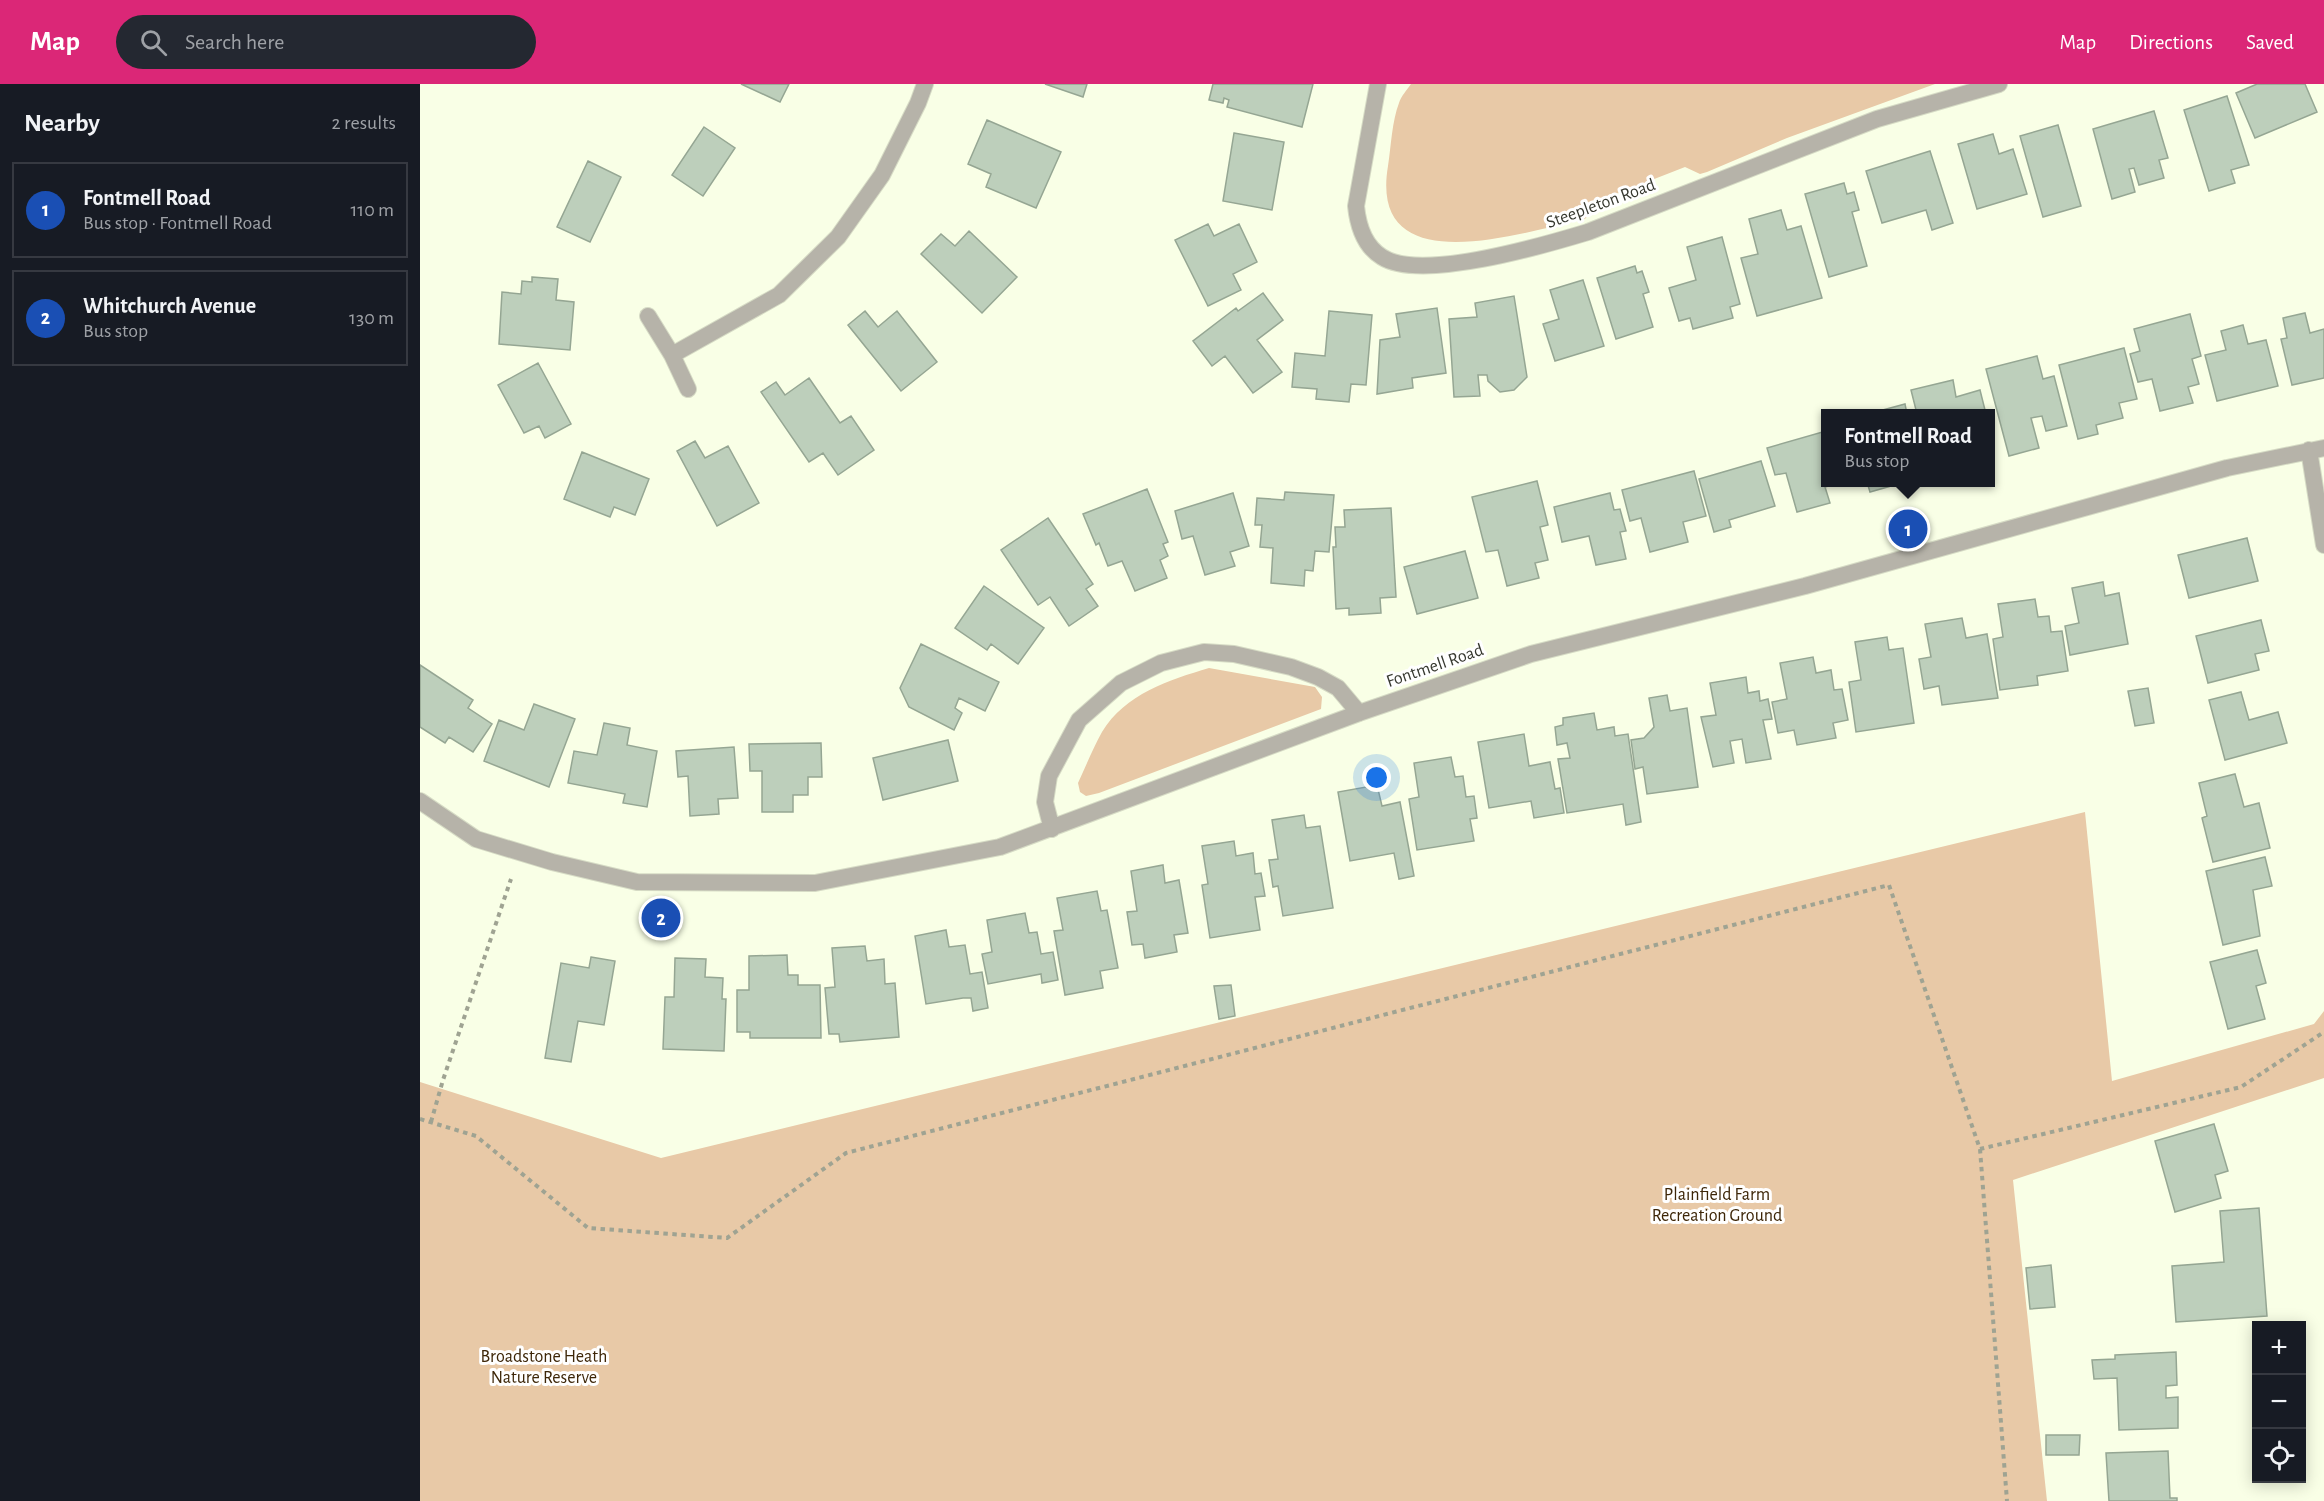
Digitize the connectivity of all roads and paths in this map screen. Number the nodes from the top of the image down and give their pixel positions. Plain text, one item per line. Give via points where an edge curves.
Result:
1 (925, 84) edge
2 (1378, 84) edge
3 (1999, 84) edge
4 (648, 316) dead end
5 (672, 355) junction
6 (688, 389) dead end
7 (2317, 449) edge
8 (2324, 545) edge
9 (1359, 713) junction
10 (420, 801) edge
11 (1052, 829) junction
12 (516, 851) junction
13 (2324, 1032) edge
14 (420, 1119) edge
15 (431, 1123) junction
16 (1980, 1149) junction
17 (2007, 1501) edge

1 - 5 street via 882,176 838,237 780,296
2 - 3 street, Steepleton Road via 1356,206 1358,227 1382,257 1400,264 1426,266 1543,246 1588,232 1877,119
4 - 5 street
5 - 6 street
7 - 8 street
7 - 9 street, Fontmell Road via 2227,468 1805,586 1531,654
9 - 11 street, Fontmell Road
9 - 11 street via 1338,688 1291,667 1234,654 1204,652 1161,663 1120,683 1078,720 1049,776 1045,802
10 - 12 street, Fontmell Road via 476,839
11 - 12 street, Fontmell Road via 1000,847 815,883 637,882
12 - 15 path
13 - 16 path via 2241,1088
14 - 15 path
15 - 16 path via 476,1136 588,1228 727,1238 846,1153 1889,885
16 - 17 path

